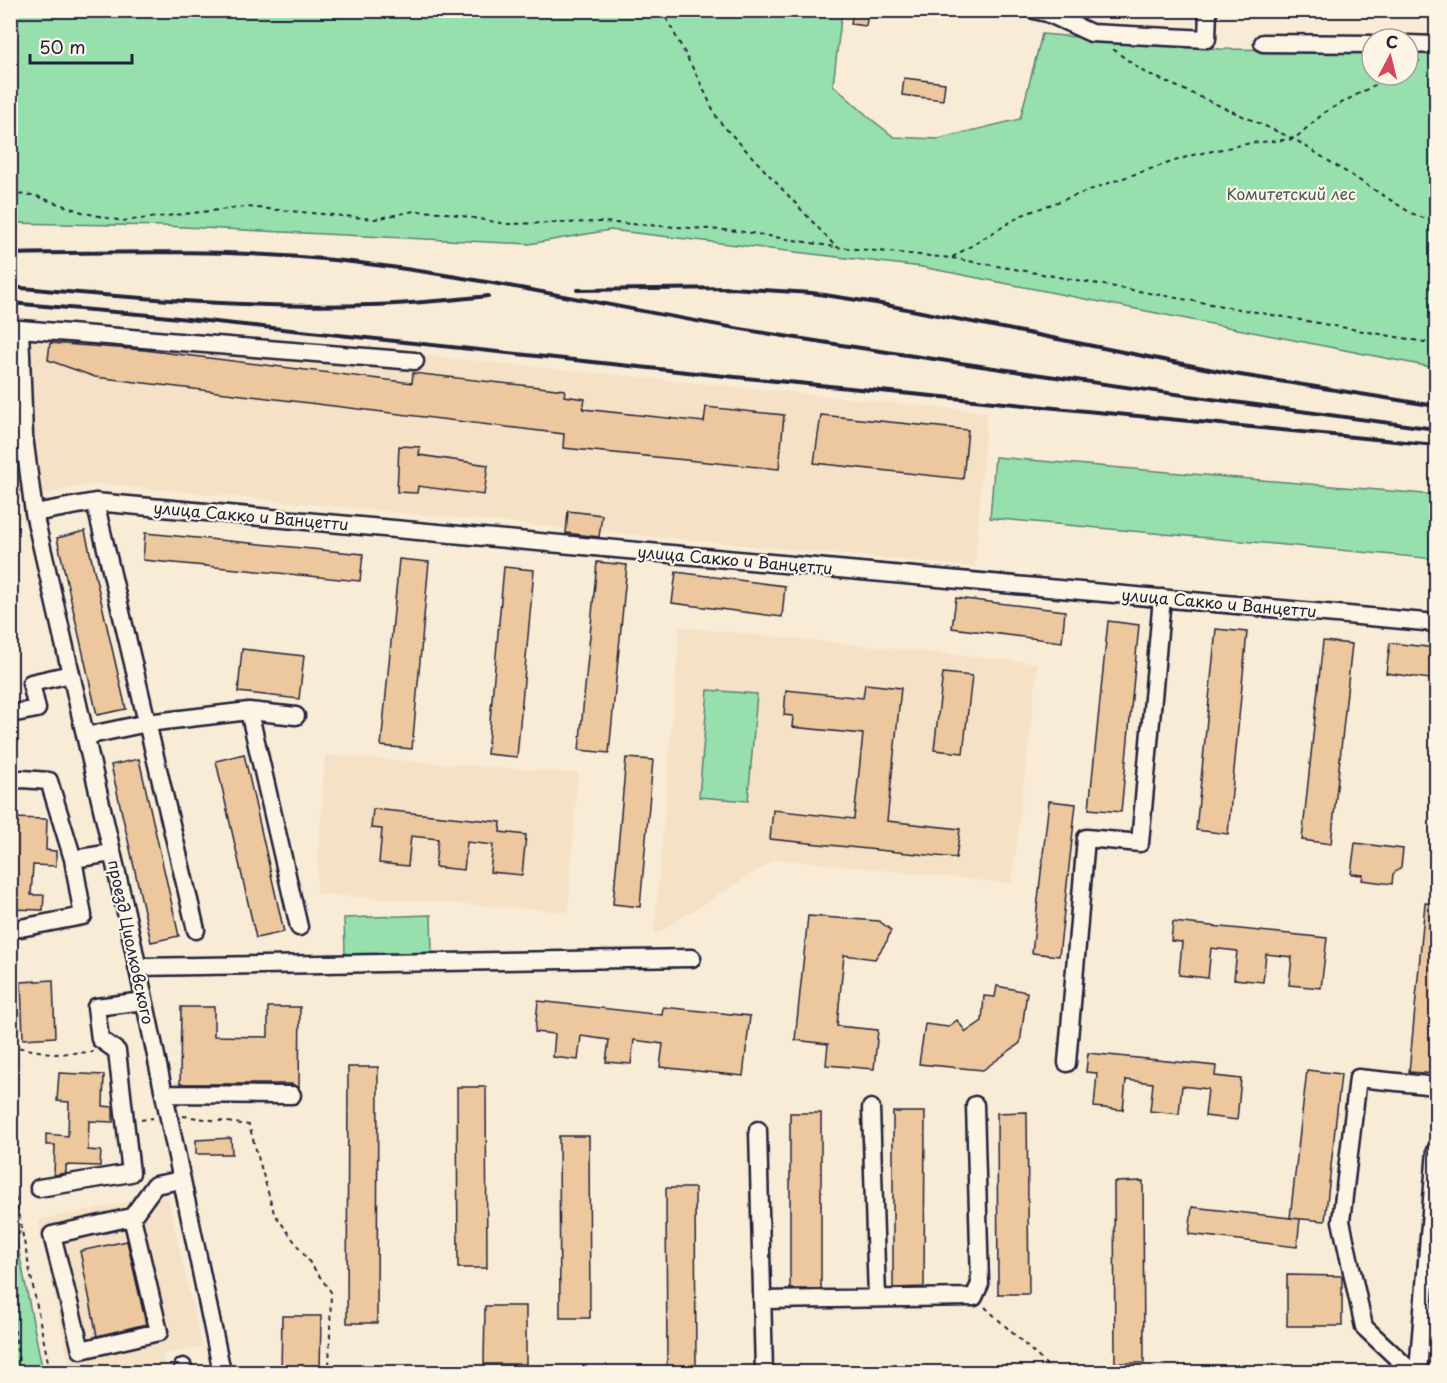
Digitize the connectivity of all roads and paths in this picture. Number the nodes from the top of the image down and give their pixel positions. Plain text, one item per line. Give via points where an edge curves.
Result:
1 (662, 10) edge
2 (1034, 10) edge
3 (1208, 10) edge
4 (1091, 33) junction
5 (1263, 43) dead end
6 (1360, 44) edge
7 (1420, 44) edge
8 (1437, 45) edge
9 (1371, 87) edge
10 (1294, 139) junction
11 (10, 194) edge
12 (1437, 223) edge
13 (836, 247) junction
14 (951, 258) junction
15 (15, 330) edge
16 (1437, 344) edge
17 (415, 361) dead end
18 (16, 367) edge
19 (18, 450) edge
20 (95, 502) junction
21 (34, 513) junction
22 (1161, 598) junction
23 (1437, 623) edge
24 (71, 674) junction
25 (249, 711) junction
26 (10, 714) edge
27 (296, 716) dead end
28 (147, 723) junction
29 (86, 736) junction
30 (10, 781) edge
31 (112, 853) junction
32 (73, 859) junction
33 (299, 927) dead end
34 (10, 930) edge
35 (196, 930) dead end
36 (692, 958) dead end
37 (137, 967) junction
38 (144, 1001) junction
39 (10, 1046) edge
40 (117, 1051) junction
41 (1067, 1062) dead end
42 (1437, 1086) edge
43 (164, 1094) junction
44 (292, 1095) dead end
45 (975, 1105) dead end
46 (871, 1108) dead end
47 (168, 1115) junction
48 (125, 1123) junction
49 (758, 1130) dead end
50 (1437, 1150) edge
51 (10, 1171) edge
52 (182, 1180) junction
53 (39, 1188) dead end
54 (132, 1217) junction
55 (22, 1228) junction
56 (10, 1251) edge
57 (10, 1294) edge
58 (974, 1297) junction
59 (877, 1298) junction
60 (762, 1300) junction
61 (20, 1372) edge
62 (50, 1372) edge
63 (222, 1372) edge
64 (329, 1372) edge
65 (764, 1372) edge
66 (1053, 1372) edge
67 (1412, 1372) edge
68 (1418, 1372) edge

1 - 13 path via 718,120
2 - 4 street
3 - 4 street via 1207,39
4 - 10 path via 1142,71
5 - 6 street
7 - 8 street
9 - 10 path via 1324,112
10 - 12 path via 1411,213
10 - 14 path via 1192,155 1120,179 1022,215
11 - 13 path via 33,195 122,221 247,207 375,219 414,211 506,224 601,222 738,231
13 - 14 path
14 - 16 path
15 - 17 street
15 - 18 street, проезд Циолковского
18 - 19 street, проезд Циолковского
19 - 21 street, проезд Циолковского
20 - 21 street, улица Сакко и Ванцетти
20 - 22 street, улица Сакко и Ванцетти
20 - 28 street
21 - 24 street, проезд Циолковского
22 - 23 street, улица Сакко и Ванцетти
22 - 41 street via 1140,843 1086,838
24 - 26 street via 31,683 37,709
24 - 29 street, проезд Циолковского
25 - 27 street
25 - 28 street
25 - 33 street
28 - 29 street
28 - 35 street
29 - 31 street, проезд Циолковского
30 - 32 street via 49,781
31 - 32 street
31 - 37 street, проезд Циолковского
32 - 34 street via 83,916
36 - 37 street
37 - 38 street, проезд Циолковского
38 - 40 street via 96,1006 100,1039
38 - 43 street, проезд Циолковского
39 - 40 path via 55,1054
40 - 48 street
42 - 67 street via 1358,1078 1341,1221 1364,1327
43 - 44 street
43 - 47 street, проезд Циолковского
45 - 58 street via 980,1284
46 - 59 street
47 - 48 path
47 - 52 street, проезд Циолковского
47 - 64 path via 249,1125 274,1213 331,1292
48 - 53 street via 131,1173
49 - 60 street
50 - 68 street
51 - 55 path
52 - 54 street via 155,1185
52 - 63 street, проезд Циолковского
54 - 54 street via 52,1235 81,1350 159,1332
55 - 56 path
55 - 62 path
57 - 61 path
58 - 59 street
58 - 66 path
59 - 60 street
60 - 65 street

